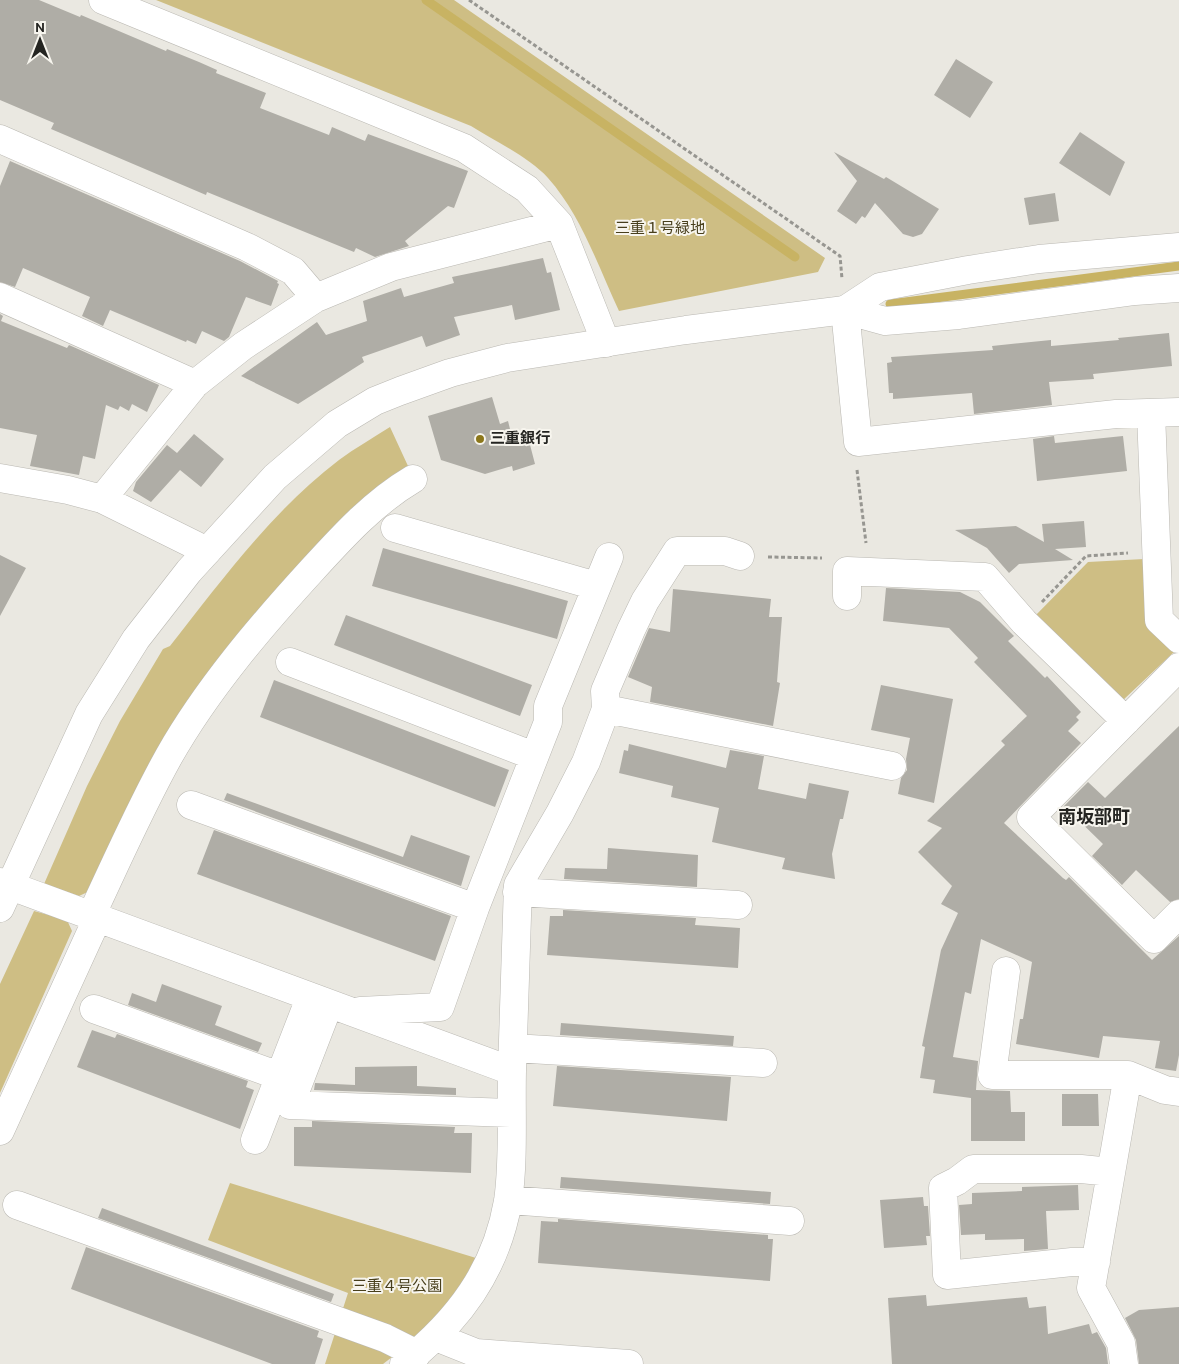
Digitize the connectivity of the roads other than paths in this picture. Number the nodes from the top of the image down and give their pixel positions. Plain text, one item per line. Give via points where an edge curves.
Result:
1 (103, 0) edge
2 (0, 139) edge
3 (559, 224) junction
4 (1179, 247) edge
5 (1179, 288) edge
6 (0, 297) edge
7 (316, 298) junction
8 (845, 310) junction
9 (606, 343) junction
10 (195, 384) junction
11 (1151, 412) junction
12 (1179, 412) edge
13 (0, 478) edge
14 (413, 479) dead end
15 (102, 499) junction
16 (395, 528) dead end
17 (207, 551) junction
18 (740, 556) road end
19 (609, 557) dead end
20 (854, 579) road end
21 (596, 586) junction
22 (1179, 639) edge
23 (290, 662) dead end
24 (1179, 667) edge
25 (606, 709) junction
26 (1126, 721) junction
27 (534, 756) junction
28 (892, 766) dead end
29 (191, 805) dead end
30 (3, 892) edge
31 (517, 892) junction
32 (738, 905) dead end
33 (475, 908) junction
34 (1179, 914) edge
35 (94, 917) junction
36 (1006, 971) dead end
37 (329, 1005) junction
38 (94, 1009) dead end
39 (513, 1060) junction
40 (763, 1063) dead end
41 (1128, 1075) junction
42 (279, 1076) junction
43 (1179, 1092) edge
44 (512, 1113) junction
45 (0, 1131) edge
46 (255, 1140) dead end
47 (1111, 1172) junction
48 (508, 1200) junction
49 (18, 1205) dead end
50 (790, 1221) dead end
51 (1096, 1262) junction
52 (419, 1352) edge
53 (629, 1364) edge
54 (1124, 1364) edge

1 - 3 street via 464,148 527,189
2 - 7 street via 247,247 293,271
3 - 7 street via 391,267
3 - 9 street
4 - 8 street via 1039,259 968,270 880,287
5 - 8 street via 885,321
6 - 10 street
7 - 10 street via 243,346
8 - 9 street
8 - 11 street via 858,442
9 - 17 street via 507,358 426,381 375,401 337,424 290,462
10 - 15 street
11 - 12 street
11 - 22 street via 1159,620
13 - 15 street
14 - 35 street via 373,508 331,549 225,674 170,755
15 - 17 street
16 - 21 street
17 - 30 street via 136,640 89,714
18 - 25 street via 725,551 677,551 631,630 605,691
19 - 21 street
20 - 26 street via 985,577 1024,622
21 - 27 street via 548,706 548,722
23 - 27 street
24 - 26 street
25 - 28 street
25 - 31 street via 586,762 518,884
26 - 34 street via 1031,817 1154,939
27 - 33 street
29 - 33 street
30 - 35 street
31 - 32 street
31 - 39 street
33 - 37 street via 440,1007
35 - 37 street
35 - 45 street
36 - 41 street via 992,1075
37 - 39 street
37 - 42 street
37 - 44 street via 290,1105
38 - 42 street
39 - 40 street
39 - 44 street
41 - 43 street via 1165,1090
41 - 47 street
42 - 46 street
44 - 48 street
47 - 51 street
47 - 51 street via 973,1169 943,1188 947,1275
48 - 50 street
48 - 52 street via 500,1232 479,1281 466,1303
49 - 52 street
51 - 54 street via 1091,1288 1121,1343
52 - 53 street

